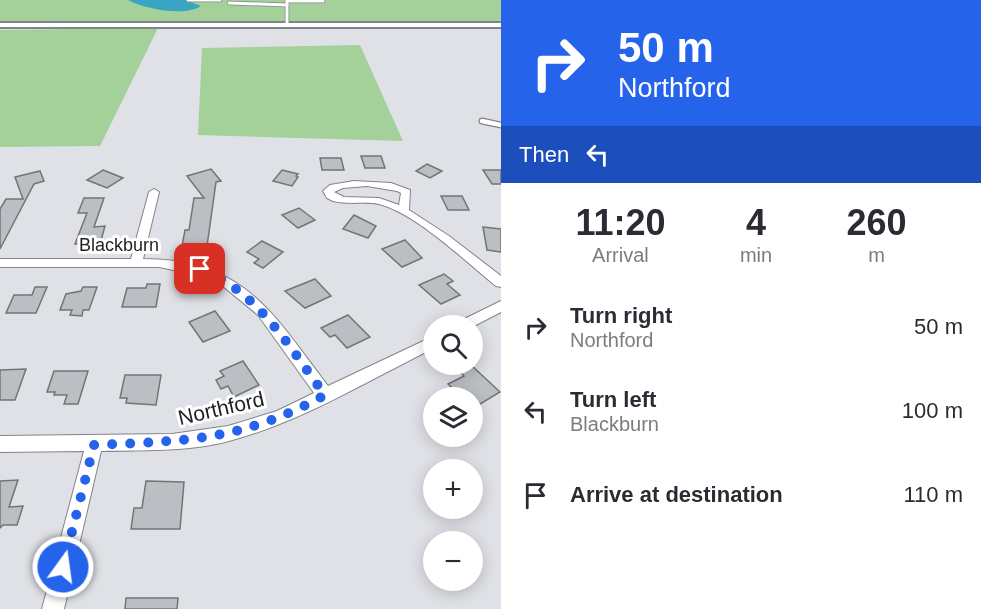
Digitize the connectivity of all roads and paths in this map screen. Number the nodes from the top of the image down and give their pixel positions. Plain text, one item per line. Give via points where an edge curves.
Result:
1 (188, 0) edge
2 (220, 0) edge
3 (323, 1) edge
4 (287, 2) edge
5 (230, 3) dead end
6 (0, 25) edge
7 (287, 25) junction
8 (501, 25) edge
9 (482, 121) dead end
10 (501, 124) edge
11 (154, 192) dead end
12 (403, 210) junction
13 (136, 262) junction
14 (0, 263) edge
15 (501, 283) edge
16 (501, 306) edge
17 (483, 315) edge
18 (423, 346) edge
19 (325, 395) junction
20 (0, 444) edge
21 (94, 445) junction
22 (53, 609) edge

1 - 2 lane
3 - 4 lane
4 - 5 lane
4 - 7 lane
6 - 7 street
7 - 8 street
9 - 10 lane
11 - 13 street
12 - 12 street via 406,192 395,184 339,185 328,191 335,198 375,200
12 - 15 street
13 - 14 street, Blackburn
13 - 19 street, Blackburn via 184,265 223,279 263,311
16 - 17 street
18 - 19 street, Northford
19 - 21 street, Northford via 281,417 228,434 186,441
20 - 21 street, Northford
21 - 22 street

